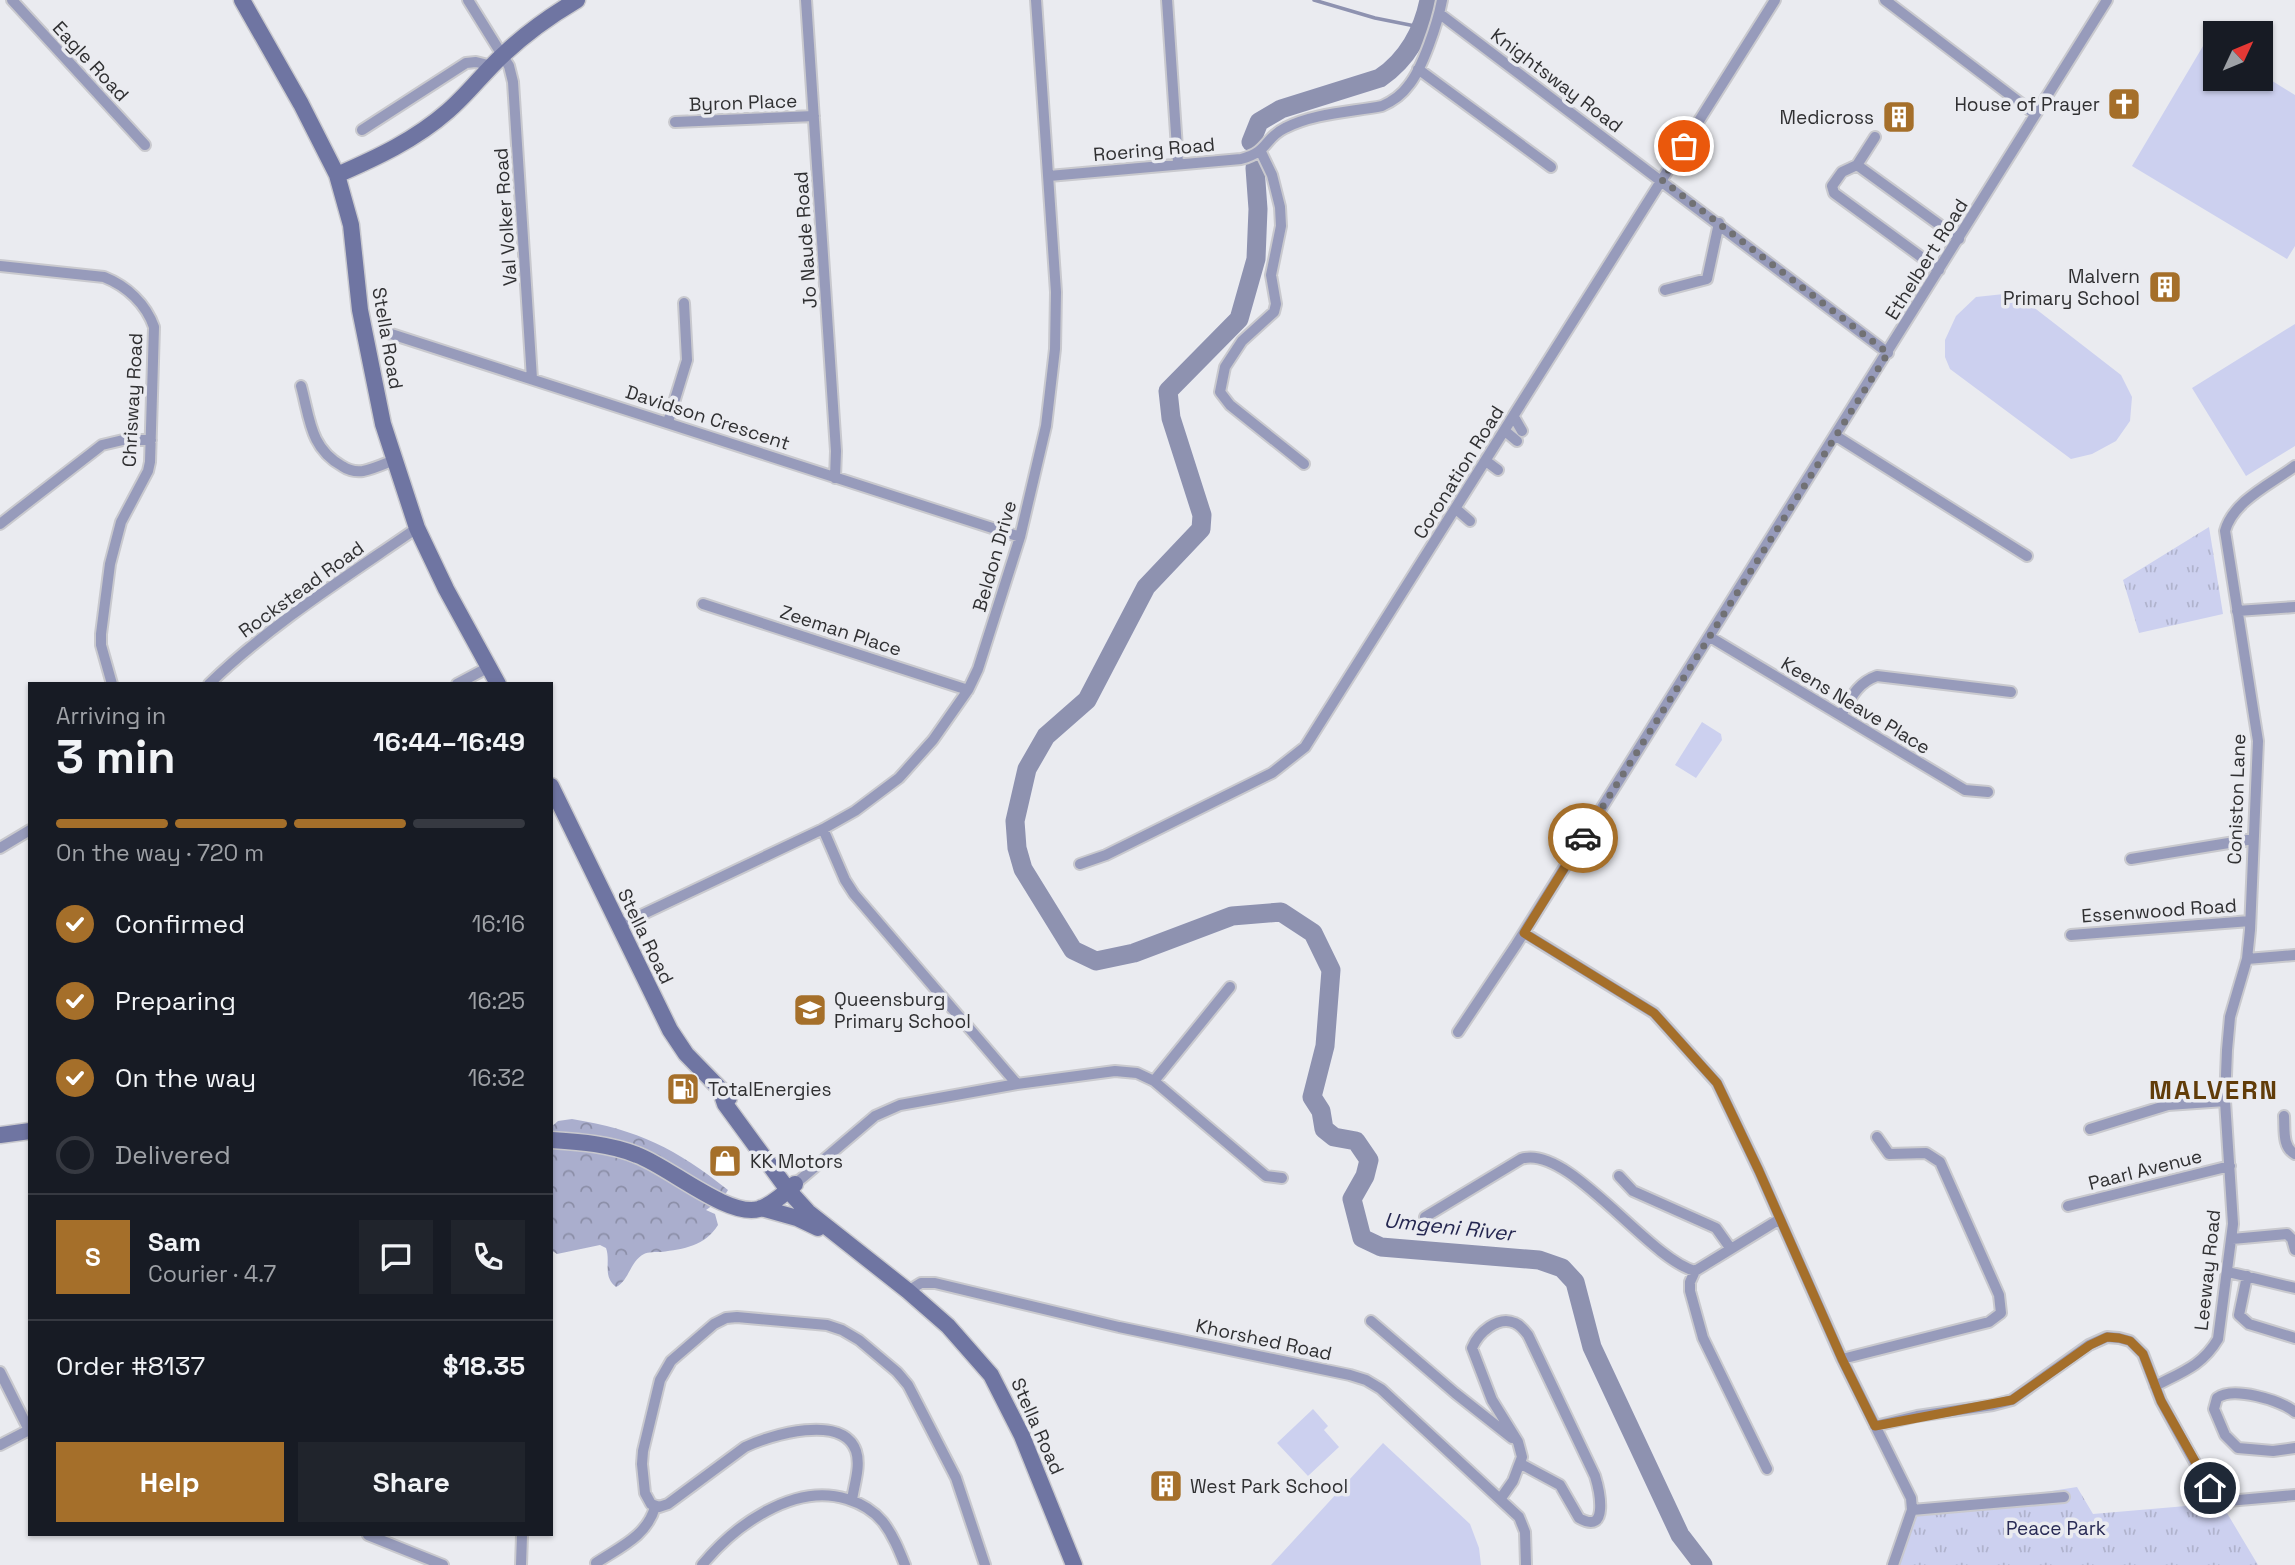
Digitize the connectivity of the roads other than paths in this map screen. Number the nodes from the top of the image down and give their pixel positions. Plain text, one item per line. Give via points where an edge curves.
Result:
1 (12, 0) edge
2 (242, 0) edge
3 (468, 0) edge
4 (577, 0) edge
5 (806, 0) edge
6 (1036, 0) edge
7 (1167, 0) edge
8 (1442, 0) edge
9 (1775, 0) edge
10 (1885, 0) edge
11 (2108, 0) edge
12 (1440, 14) junction
13 (497, 61) junction
14 (1418, 69) junction
15 (2035, 114) junction
16 (814, 116) junction
17 (675, 122) dead end
18 (362, 130) dead end
19 (1875, 137) dead end
20 (145, 145) dead end
21 (1261, 152) junction
22 (1178, 163) junction
23 (1857, 165) junction
24 (1551, 167) dead end
25 (337, 175) junction
26 (1049, 176) junction
27 (1662, 180) junction
28 (1719, 223) junction
29 (1958, 239) junction
30 (0, 266) edge
31 (1939, 270) junction
32 (1665, 290) dead end
33 (684, 303) dead end
34 (385, 332) dead end
35 (1888, 353) junction
36 (532, 379) junction
37 (302, 386) dead end
38 (1514, 417) junction
39 (668, 422) junction
40 (1505, 431) junction
41 (1836, 436) junction
42 (151, 440) junction
43 (394, 460) junction
44 (1486, 461) junction
45 (1304, 464) dead end
46 (2295, 466) edge
47 (1498, 470) dead end
48 (835, 478) junction
49 (1456, 509) junction
50 (1470, 521) dead end
51 (0, 524) edge
52 (417, 528) junction
53 (1020, 537) junction
54 (2027, 556) dead end
55 (704, 604) dead end
56 (2295, 607) edge
57 (2237, 611) junction
58 (1710, 637) junction
59 (489, 667) junction
60 (111, 682) edge
61 (211, 682) edge
62 (461, 682) edge
63 (497, 682) edge
64 (968, 690) junction
65 (1342, 691) junction
66 (2011, 692) dead end
67 (1353, 699) dead end
68 (1841, 715) junction
69 (553, 790) edge
70 (1988, 792) dead end
71 (823, 829) junction
72 (28, 831) edge
73 (2253, 839) junction
74 (0, 848) edge
75 (2131, 859) dead end
76 (1080, 864) dead end
77 (2250, 921) junction
78 (618, 926) junction
79 (1524, 933) junction
80 (2071, 935) dead end
81 (2295, 955) edge
82 (2247, 959) junction
83 (1230, 987) dead end
84 (1458, 1032) dead end
85 (1154, 1081) junction
86 (1017, 1084) junction
87 (2225, 1101) junction
88 (2284, 1116) dead end
89 (2090, 1129) dead end
90 (28, 1131) edge
91 (0, 1135) edge
92 (1877, 1137) dead end
93 (553, 1140) edge
94 (2295, 1154) edge
95 (2230, 1166) junction
96 (1619, 1176) dead end
97 (1283, 1178) dead end
98 (792, 1187) junction
99 (2068, 1206) dead end
100 (761, 1208) junction
101 (1424, 1217) dead end
102 (1780, 1219) junction
103 (838, 1236) junction
104 (2232, 1239) junction
105 (1731, 1249) junction
106 (2295, 1250) edge
107 (1695, 1271) junction
108 (2228, 1272) junction
109 (2247, 1276) junction
110 (2295, 1288) edge
111 (908, 1291) junction
112 (1370, 1321) dead end
113 (2295, 1338) edge
114 (1842, 1359) junction
115 (0, 1373) edge
116 (2155, 1386) junction
117 (2295, 1412) edge
118 (1875, 1426) junction
119 (28, 1429) edge
120 (28, 1431) edge
121 (1518, 1442) junction
122 (0, 1445) edge
123 (2295, 1448) edge
124 (1521, 1464) junction
125 (1768, 1469) dead end
126 (2295, 1495) edge
127 (2064, 1497) dead end
128 (1501, 1498) junction
129 (852, 1500) junction
130 (656, 1507) junction
131 (1912, 1510) junction
132 (374, 1536) edge
133 (522, 1536) edge
134 (596, 1563) dead end
135 (443, 1565) edge
136 (521, 1565) edge
137 (702, 1565) edge
138 (905, 1565) edge
139 (985, 1565) edge
140 (1074, 1565) edge
141 (1526, 1565) edge
142 (1894, 1565) edge

1 - 20 street, Eagle Road
2 - 25 main road, Stella Road
3 - 13 street, Val Volker Road
4 - 13 main road via 536,25
5 - 16 street, Jo Naude Road
6 - 26 street, Beldon Drive
7 - 22 street
8 - 12 street
9 - 27 street, Coronation Road
10 - 15 street
11 - 15 street, Ethelbert Road
12 - 14 street
12 - 27 street, Knightsway Road
13 - 18 street via 466,63
13 - 25 main road via 447,112 412,138
13 - 36 street, Val Volker Road via 509,66 513,82
14 - 21 street via 1395,100 1296,122 1280,130
14 - 24 street
15 - 29 street, Ethelbert Road
16 - 17 street, Byron Place
16 - 48 street, Jo Naude Road
19 - 23 street
21 - 22 street, Roering Road via 1241,159
21 - 45 street via 1280,207 1271,275 1276,304 1274,312 1242,341 1226,367 1220,392
22 - 26 street, Roering Road
23 - 29 street
23 - 31 street via 1833,180 1834,193
25 - 43 main road, Stella Road via 351,225 372,375
26 - 53 street, Beldon Drive via 1055,349 1046,426
27 - 28 street, Knightsway Road
27 - 38 street, Coronation Road
28 - 32 street via 1707,279
28 - 35 street, Knightsway Road
29 - 31 street, Ethelbert Road
30 - 42 street, Chrisway Road via 104,276 140,303 151,317 155,337
31 - 35 street, Ethelbert Road
33 - 39 street via 687,360
34 - 36 street, Davidson Crescent
35 - 41 street, Ethelbert Road
36 - 39 street, Davidson Crescent
37 - 43 street via 316,440 332,461 361,472
38 - 40 street, Coronation Road
38 - 40 street via 1520,436
39 - 48 street, Davidson Crescent
40 - 44 street, Coronation Road
41 - 54 street
41 - 58 street, Ethelbert Road
42 - 51 street via 102,445
42 - 60 street, Chrisway Road via 148,471 113,548 101,645
43 - 52 main road, Stella Road
44 - 47 street
44 - 49 street, Coronation Road
46 - 57 street, Coniston Lane via 2228,518 2225,531
48 - 53 street, Davidson Crescent
49 - 50 street
49 - 65 street, Coronation Road
52 - 59 main road, Stella Road
52 - 61 street, Rockstead Road via 298,611
53 - 64 street, Beldon Drive
55 - 64 street, Zeeman Place
56 - 57 street
57 - 73 street, Coniston Lane via 2258,741
58 - 68 street, Keens Neave Place
58 - 79 street, Ethelbert Road
59 - 62 street
59 - 63 main road, Stella Road
64 - 71 street, Beldon Drive via 899,778
65 - 67 street
65 - 76 street, Coronation Road via 1305,747 1272,773 1118,850
66 - 68 street via 1877,676 1862,682
68 - 70 street, Keens Neave Place via 1965,790
69 - 78 main road, Stella Road
71 - 78 street, Beldon Drive
71 - 86 street via 853,894
72 - 74 street
73 - 75 street
73 - 77 street, Coniston Lane
77 - 80 street, Essenwood Road
77 - 82 street, Coniston Lane
78 - 98 main road, Stella Road via 670,1030
79 - 84 street, Ethelbert Road
79 - 102 street via 1654,1013 1699,1062 1727,1101
81 - 82 street
82 - 87 street, Leeway Road via 2230,1017
83 - 85 street
85 - 86 street via 1127,1070
85 - 97 street via 1266,1176
86 - 98 street via 887,1110 856,1130
87 - 89 street via 2168,1105
87 - 95 street, Leeway Road
88 - 94 street via 2286,1145
90 - 91 main road
92 - 114 street via 1889,1154 1926,1153 1940,1162 1999,1295 2001,1313 1989,1322
93 - 100 main road via 629,1152 716,1200 746,1210
95 - 99 street, Paarl Avenue
95 - 104 street, Leeway Road
96 - 105 street via 1633,1191 1716,1228
98 - 100 main road
98 - 103 main road, Stella Road via 808,1212
100 - 103 main road
101 - 107 street via 1533,1156 1576,1178 1657,1249
102 - 105 street
102 - 114 street
103 - 111 main road, Stella Road
104 - 106 street via 2287,1234
104 - 108 street, Leeway Road
105 - 107 street
107 - 125 street via 1690,1291 1703,1338
108 - 109 street
108 - 116 street, Leeway Road via 2218,1339 2209,1355
109 - 110 street
109 - 113 street via 2239,1315 2249,1324
111 - 128 street, Khorshed Road via 921,1283 935,1283 1366,1380
111 - 140 main road, Stella Road via 956,1334 991,1375 1022,1436
112 - 121 street
114 - 118 street
115 - 119 street
116 - 118 street via 2143,1354 2130,1341 2107,1337 2012,1400
116 - 126 street via 2208,1486 2228,1502
117 - 123 street via 2280,1403 2231,1392 2217,1398 2214,1409 2225,1435 2238,1448
118 - 131 street via 1911,1498
120 - 122 street
121 - 124 street
121 - 124 street via 1492,1400 1472,1348 1482,1331 1506,1321 1528,1335 1595,1476 1601,1494 1599,1514 1591,1521 1578,1518 1559,1485
124 - 128 street
127 - 131 street
128 - 141 street, Khorshed Road via 1519,1517 1525,1532
129 - 130 street via 858,1465 853,1444 836,1432 821,1429 794,1431 745,1447 668,1504
129 - 137 street via 827,1494 777,1505
129 - 138 street via 882,1521
130 - 134 street via 643,1531
130 - 139 street via 645,1493 642,1464 660,1380 671,1361 726,1318 827,1325 859,1340 908,1385 956,1478
131 - 142 street
132 - 135 street
133 - 136 street

